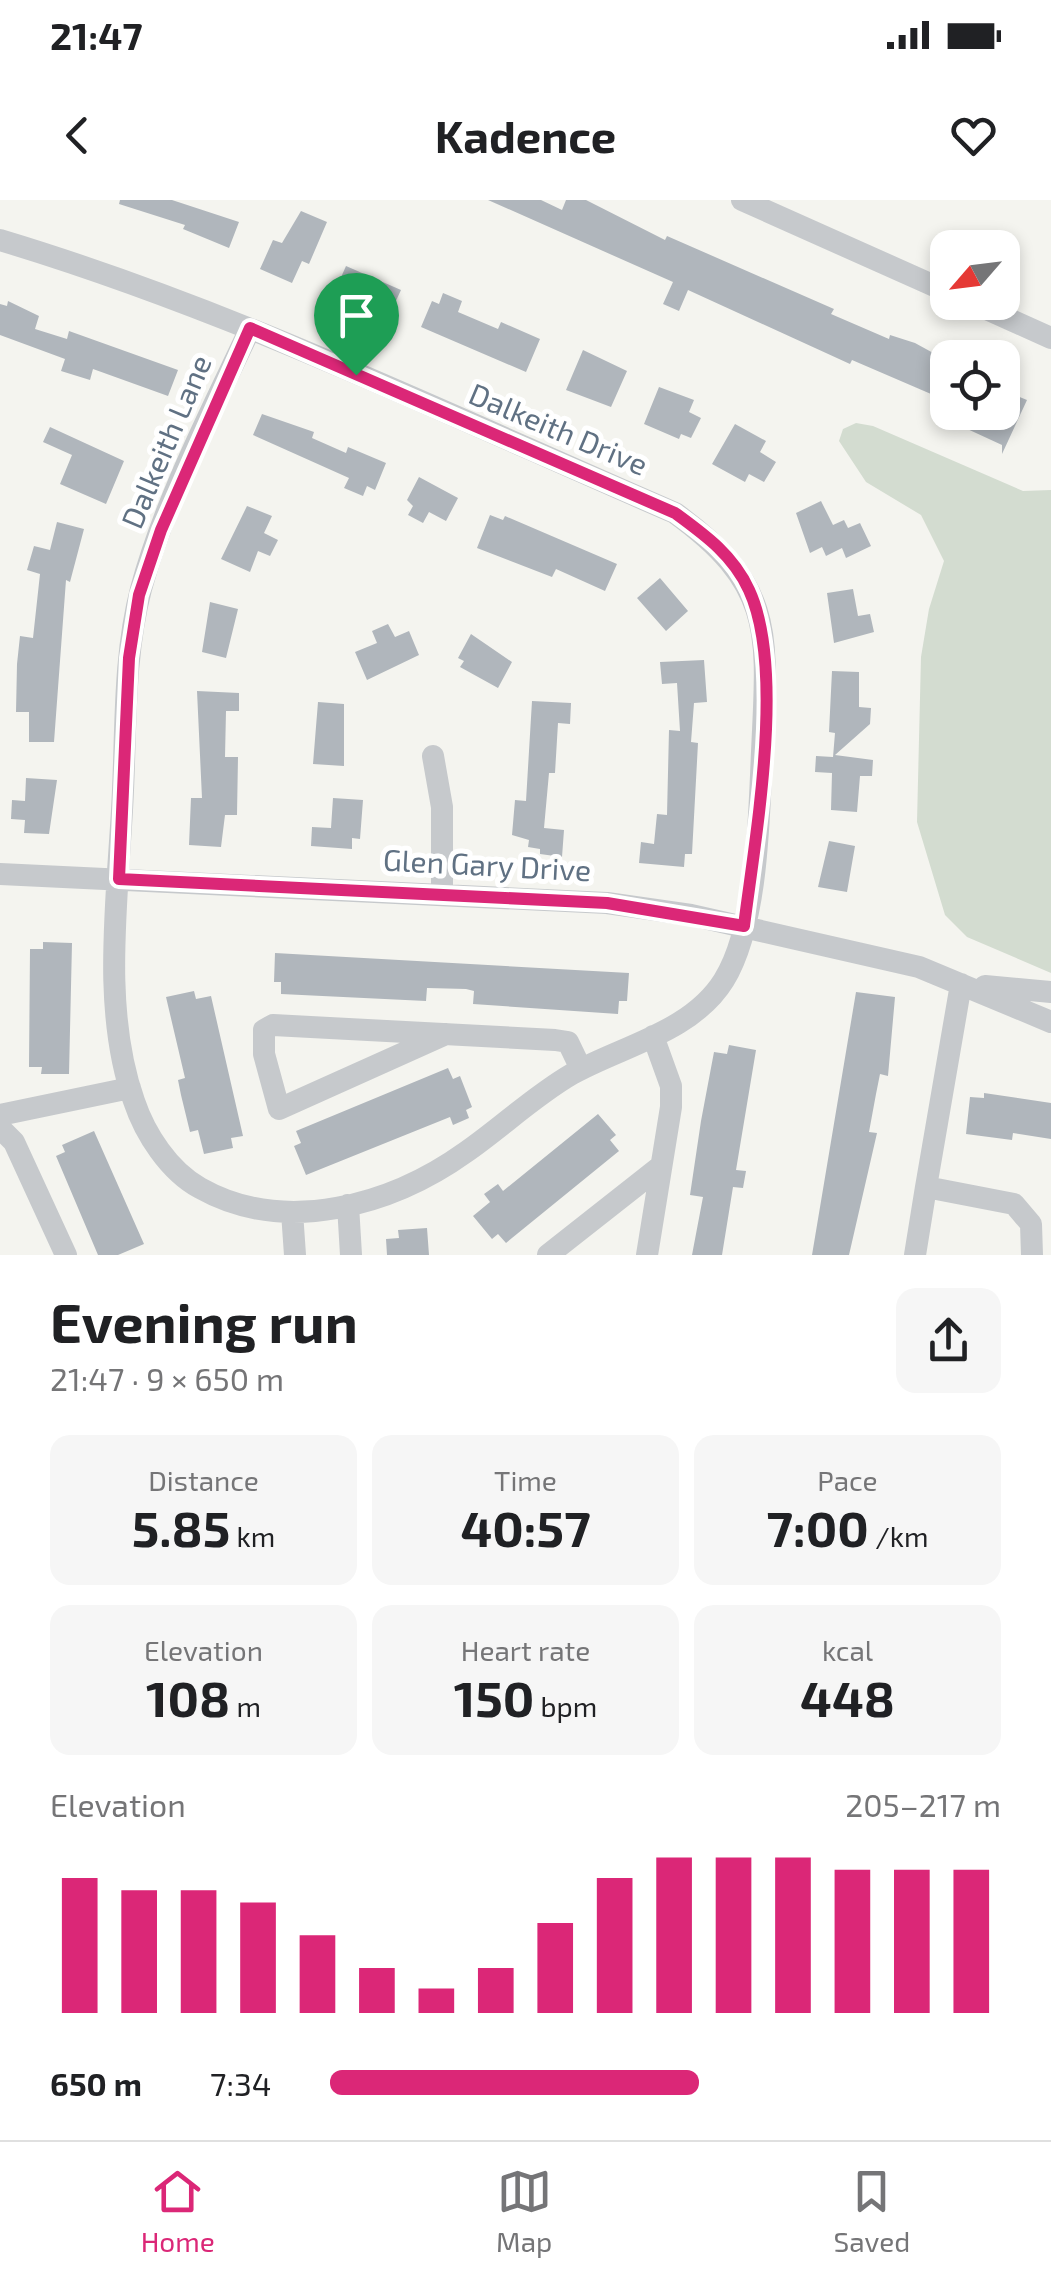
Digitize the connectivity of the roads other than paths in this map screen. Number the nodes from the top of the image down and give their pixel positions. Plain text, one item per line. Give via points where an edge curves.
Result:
1 (742, 200) edge
2 (0, 240) edge
3 (930, 284) edge
4 (1011, 320) edge
5 (250, 328) junction
6 (1051, 338) edge
7 (432, 756) dead end
8 (0, 874) edge
9 (119, 879) junction
10 (442, 894) junction
11 (744, 926) junction
12 (961, 984) junction
13 (1051, 992) edge
14 (1051, 1022) edge
15 (446, 1034) junction
16 (653, 1036) junction
17 (582, 1070) junction
18 (130, 1088) junction
19 (0, 1115) edge
20 (0, 1128) edge
21 (661, 1166) junction
22 (926, 1188) junction
23 (348, 1206) junction
24 (292, 1212) junction
25 (66, 1255) edge
26 (296, 1255) edge
27 (351, 1255) edge
28 (548, 1255) edge
29 (647, 1255) edge
30 (915, 1255) edge
31 (1032, 1255) edge

1 - 3 street
2 - 5 street, Dalkeith Drive
4 - 6 street
5 - 9 street, Dalkeith Lane via 139,595 129,658
5 - 11 street, Dalkeith Drive via 675,513 724,551 749,590 764,639 759,809
7 - 10 street via 442,807
8 - 9 street, Glen Gary Drive
9 - 10 street, Glen Gary Drive
9 - 18 street, Dalkeith Lane via 116,996
10 - 11 street, Glen Gary Drive via 607,903
11 - 12 street, Glen Gary Drive via 920,967
11 - 16 street, Dalkeith Drive via 720,986 689,1017
12 - 13 street, Glen Gary Drive
12 - 14 street, Glen Gary Drive
12 - 22 street
15 - 15 street via 273,1025 262,1042 279,1109
15 - 17 street via 568,1042
16 - 17 street, Dalkeith Drive
16 - 21 street via 671,1086
17 - 23 street, Dalkeith Drive via 461,1156
18 - 19 street
18 - 24 street, Dalkeith Lane via 153,1141 182,1175 243,1205
20 - 25 street via 14,1142
21 - 28 street
21 - 29 street
22 - 30 street
22 - 31 street via 1014,1204 1032,1224
23 - 24 street, Dalkeith Lane
23 - 27 street
24 - 26 street

